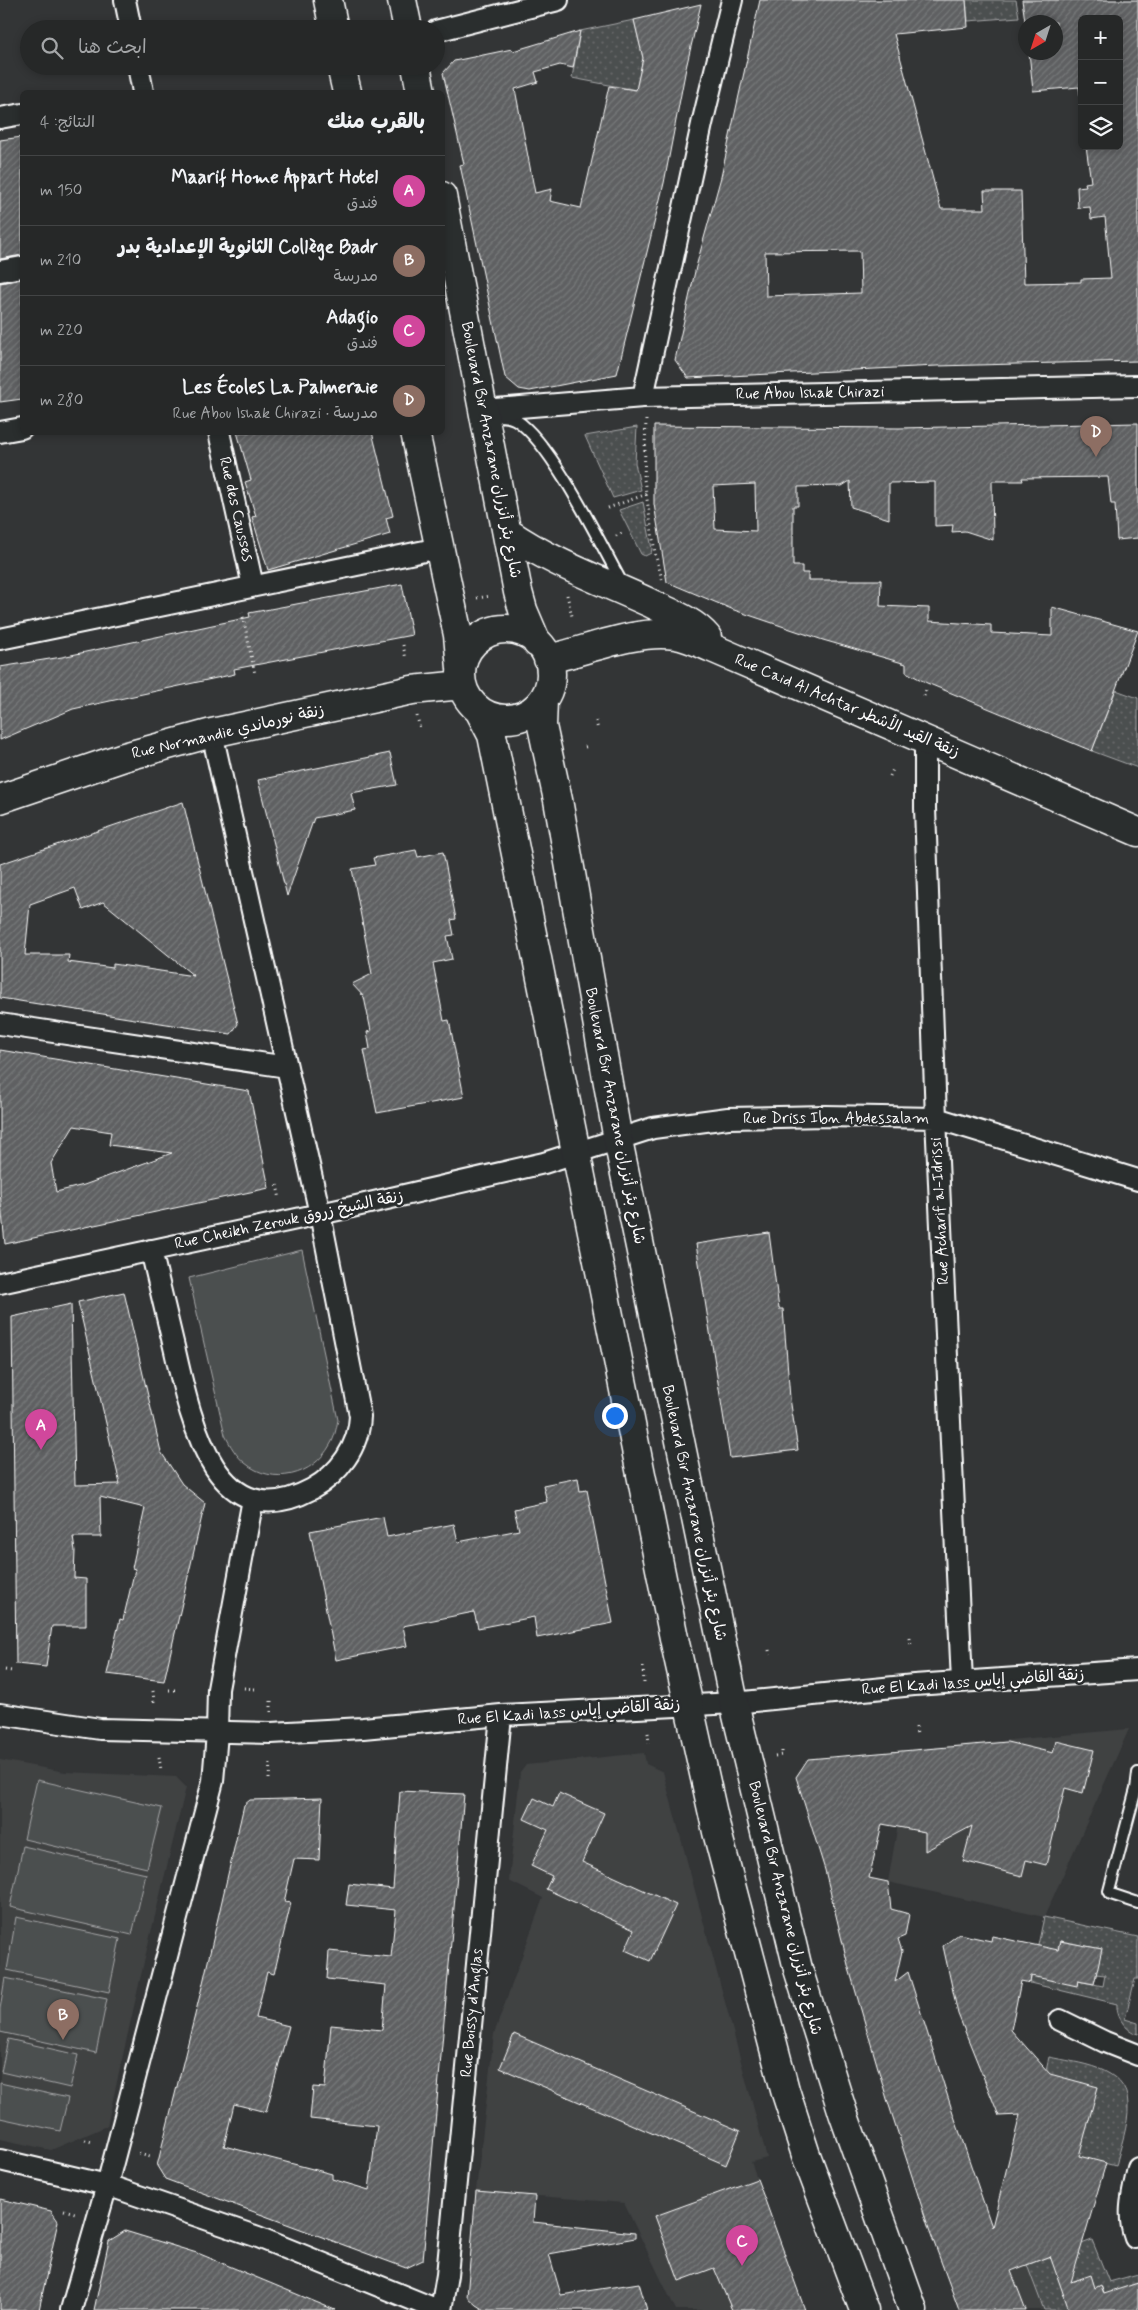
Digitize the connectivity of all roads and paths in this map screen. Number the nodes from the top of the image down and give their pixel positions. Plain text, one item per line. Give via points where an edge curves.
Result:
1 (125, 0) edge
2 (328, 0) edge
3 (402, 0) edge
4 (558, 0) edge
5 (732, 0) edge
6 (129, 20) edge
7 (332, 20) edge
8 (406, 20) edge
9 (445, 29) edge
10 (140, 75) edge
11 (343, 75) edge
12 (418, 75) edge
13 (143, 90) edge
14 (347, 90) edge
15 (422, 90) edge
16 (20, 114) edge
17 (0, 118) edge
18 (445, 212) edge
19 (20, 267) edge
20 (0, 271) edge
21 (1138, 386) edge
22 (643, 397) junction
23 (483, 413) junction
24 (646, 418) dead end
25 (20, 428) edge
26 (0, 432) edge
27 (220, 435) edge
28 (416, 435) edge
29 (646, 494) junction
30 (608, 508) dead end
31 (507, 532) junction
32 (439, 548) junction
33 (253, 586) junction
34 (664, 587) dead end
35 (566, 593) dead end
36 (628, 593) junction
37 (497, 595) dead end
38 (477, 598) dead end
39 (242, 611) dead end
40 (572, 616) dead end
41 (0, 639) edge
42 (402, 644) dead end
43 (712, 648) junction
44 (542, 651) junction
45 (406, 659) dead end
46 (255, 674) dead end
47 (461, 677) junction
48 (926, 690) dead end
49 (924, 696) dead end
50 (542, 700) junction
51 (479, 710) junction
52 (418, 716) dead end
53 (596, 721) dead end
54 (420, 729) dead end
55 (598, 730) dead end
56 (212, 733) junction
57 (925, 740) junction
58 (894, 766) dead end
59 (890, 776) dead end
60 (0, 799) edge
61 (1138, 832) edge
62 (0, 1024) edge
63 (287, 1067) junction
64 (936, 1118) junction
65 (618, 1140) junction
66 (577, 1153) junction
67 (1138, 1180) edge
68 (277, 1185) dead end
69 (280, 1199) dead end
70 (320, 1214) junction
71 (151, 1250) junction
72 (0, 1283) edge
73 (253, 1499) junction
74 (910, 1638) dead end
75 (911, 1646) dead end
76 (769, 1650) dead end
77 (770, 1655) dead end
78 (643, 1668) dead end
79 (5, 1670) dead end
80 (1138, 1670) edge
81 (12, 1671) dead end
82 (962, 1682) junction
83 (644, 1683) dead end
84 (244, 1688) dead end
85 (255, 1688) dead end
86 (169, 1690) dead end
87 (178, 1690) dead end
88 (153, 1691) dead end
89 (154, 1702) dead end
90 (734, 1703) junction
91 (688, 1705) junction
92 (0, 1714) edge
93 (501, 1715) junction
94 (916, 1727) dead end
95 (217, 1733) junction
96 (648, 1733) dead end
97 (917, 1735) dead end
98 (649, 1743) dead end
99 (782, 1750) dead end
100 (775, 1756) dead end
101 (160, 1757) dead end
102 (270, 1762) dead end
103 (161, 1770) dead end
104 (1138, 1773) edge
105 (269, 1779) dead end
106 (1138, 1903) edge
107 (1060, 2020) dead end
108 (1138, 2055) edge
109 (85, 2140) dead end
110 (92, 2142) dead end
111 (139, 2154) dead end
112 (150, 2157) dead end
113 (0, 2160) edge
114 (1138, 2168) edge
115 (107, 2185) junction
116 (64, 2210) dead end
117 (75, 2213) dead end
118 (1136, 2238) dead end
119 (70, 2310) edge
120 (440, 2310) edge
121 (864, 2310) edge
122 (913, 2310) edge

1 - 6 street
2 - 7 main road
3 - 8 main road
4 - 9 street
5 - 22 street
10 - 13 street
11 - 14 main road
12 - 15 main road
16 - 17 street
18 - 23 main road, Boulevard Bir Anzarane شارع بئر أنزران
19 - 20 street
21 - 22 street, Rue Abou Ishak Chirazi
22 - 23 street, Rue Abou Ishak Chirazi
23 - 31 main road, Boulevard Bir Anzarane شارع بئر أنزران
23 - 36 lane via 516,420 547,453
24 - 29 path
25 - 26 street
27 - 33 street, Rue des Causses
28 - 32 main road
29 - 30 path
29 - 34 path
31 - 36 main road via 534,551
31 - 44 main road, Boulevard Bir Anzarane شارع بئر أنزران via 523,610
32 - 33 street
32 - 47 main road via 458,636
33 - 41 street
35 - 40 path
36 - 43 main road via 701,630
37 - 38 path
39 - 46 path
42 - 45 path
43 - 44 main road, Rue Caid Al Achtar زنقة القيد الأشطر via 680,636 655,635
43 - 57 main road, Rue Caid Al Achtar زنقة القيد الأشطر
44 - 47 main road via 528,636 514,630 492,632 478,639 468,650
44 - 50 main road via 550,680
47 - 51 main road via 469,700
47 - 56 main road, Rue Normandie زنقة نورماندي
48 - 49 path
50 - 51 main road via 527,714 513,718 499,718
50 - 65 main road, Boulevard Bir Anzarane شارع بئر أنزران via 542,726
51 - 66 main road via 492,735
52 - 54 path
53 - 55 path
56 - 60 main road, Rue Normandie زنقة نورماندي via 124,757
56 - 63 street
57 - 61 main road, Rue Caid Al Achtar زنقة القيد الأشطر
57 - 64 street, Rue Acharif al-Idrissi
58 - 59 path
62 - 63 street
63 - 70 street
64 - 65 street, Rue Driss Ibn Abdessalam via 728,1118 653,1128
64 - 67 street, Rue Driss Ibn Abdessalam
64 - 82 street, Rue Acharif al-Idrissi
65 - 66 street, Rue Driss Ibn Abdessalam
65 - 90 main road, Boulevard Bir Anzarane شارع بئر أنزران
66 - 70 street, Rue Cheikh Zerouk زنقة الشيخ زروق
66 - 91 main road
68 - 69 path
70 - 71 street, Rue Cheikh Zerouk زنقة الشيخ زروق
70 - 73 street via 360,1423 346,1459 330,1477 300,1496 268,1502
71 - 72 street, Rue Cheikh Zerouk زنقة الشيخ زروق
71 - 73 street via 196,1433 218,1471
73 - 95 street via 218,1689
74 - 75 path
76 - 77 path
78 - 83 path
79 - 81 path
80 - 82 street, Rue El Kadi Iass زنقة القاضي إياس
82 - 90 street, Rue El Kadi Iass زنقة القاضي إياس
84 - 85 path
86 - 87 path
88 - 89 path
90 - 91 street, Rue El Kadi Iass زنقة القاضي إياس
90 - 122 main road, Boulevard Bir Anzarane شارع بئر أنزران via 798,1969 843,2113
91 - 93 street, Rue El Kadi Iass زنقة القاضي إياس
91 - 121 main road via 717,1832 785,2090
92 - 95 street, Rue El Kadi Iass زنقة القاضي إياس via 100,1729
93 - 95 street, Rue El Kadi Iass زنقة القاضي إياس via 315,1731
93 - 120 street, Rue Boissy d’Anglas via 448,2265
94 - 97 path
95 - 115 street via 212,1781
96 - 98 path
99 - 100 path via 782,1755
101 - 103 path
102 - 105 path
104 - 106 lane via 1109,1891
107 - 108 street
109 - 110 path
111 - 112 path
113 - 115 street
114 - 118 street via 1130,2214 1130,2225
115 - 119 street
115 - 120 street via 258,2237
116 - 117 path

